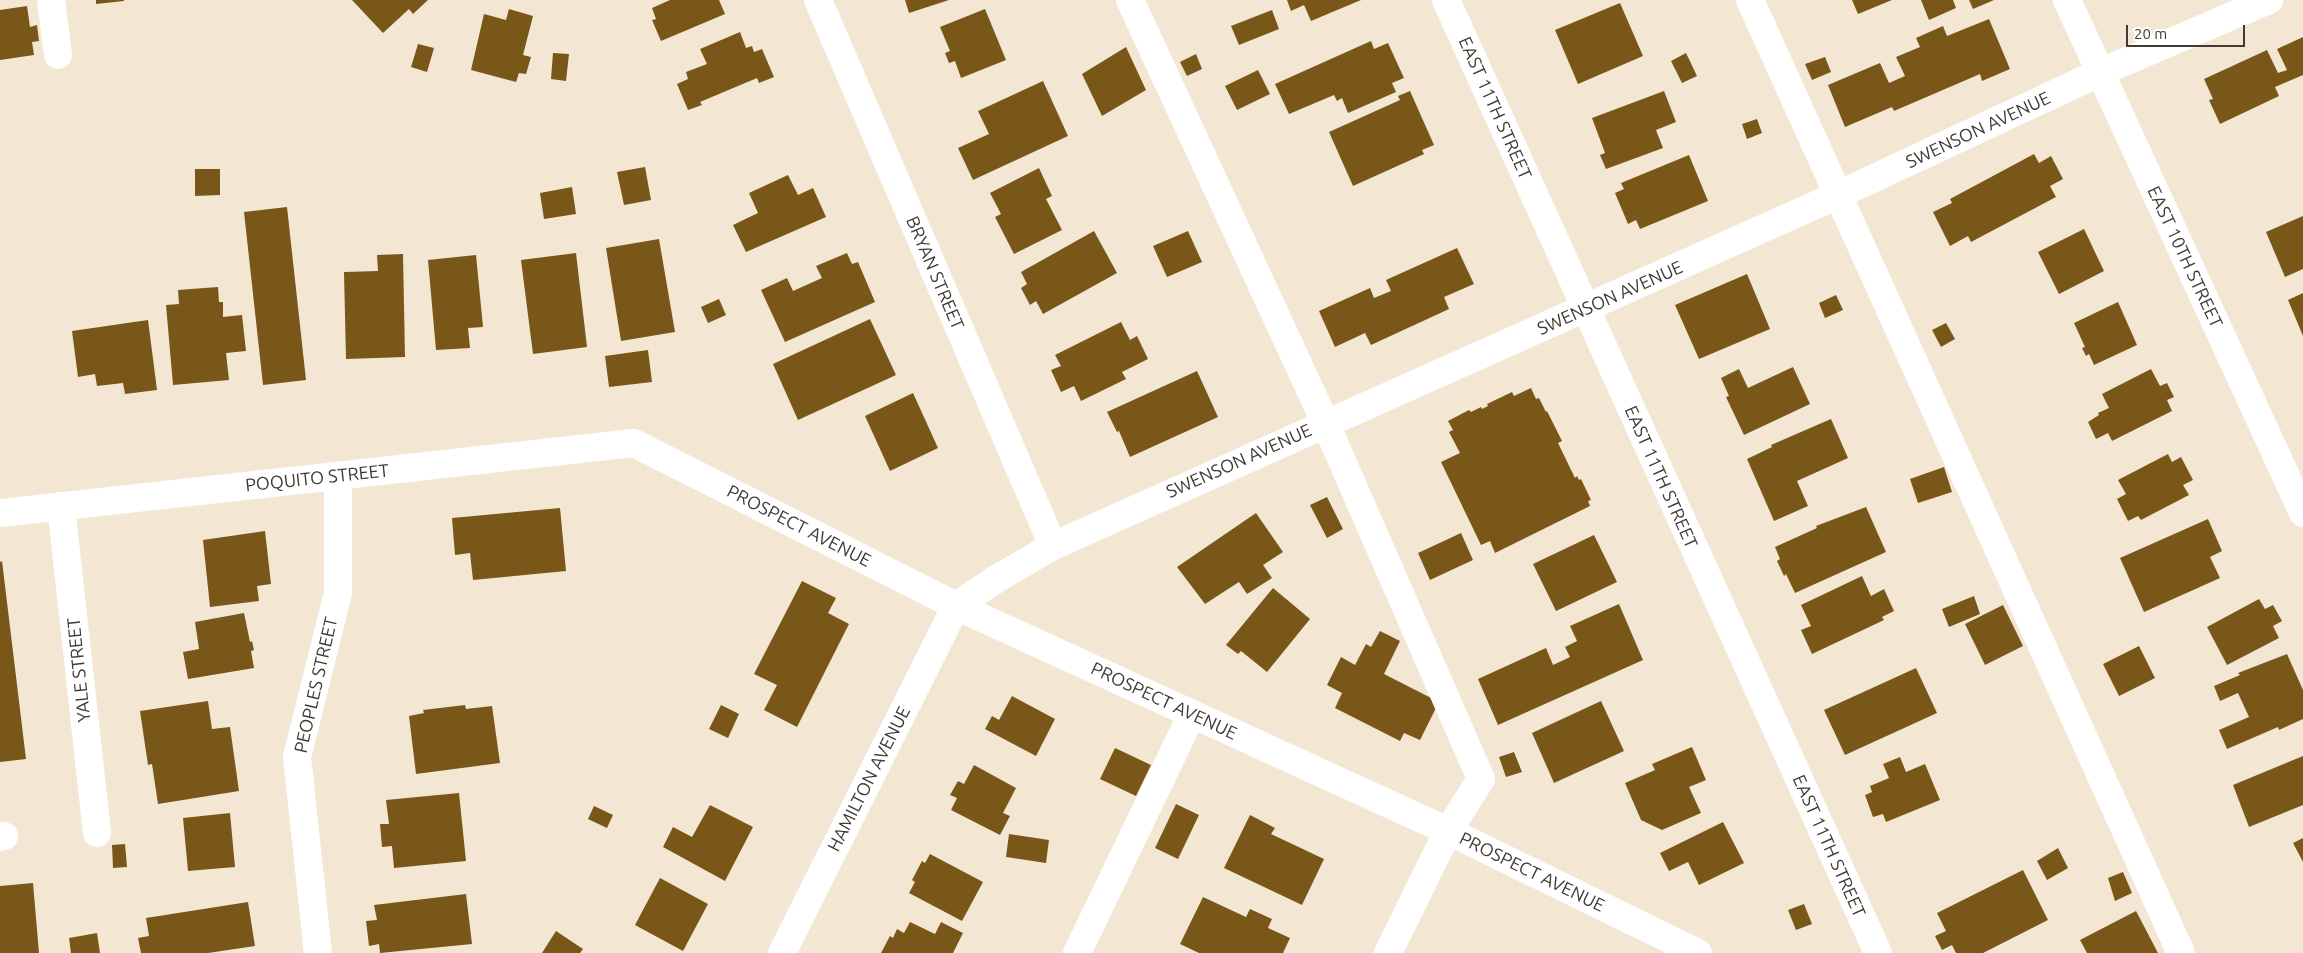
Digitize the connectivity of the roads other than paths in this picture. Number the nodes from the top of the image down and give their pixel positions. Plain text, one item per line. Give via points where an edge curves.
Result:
1 (52, 0) edge
2 (818, 0) edge
3 (1130, 0) edge
4 (1446, 0) edge
5 (1750, 0) edge
6 (2068, 0) edge
7 (2269, 0) edge
8 (58, 55) dead end
9 (2101, 72) junction
10 (1838, 196) junction
11 (1585, 309) junction
12 (1325, 422) junction
13 (634, 443) joint
14 (338, 476) junction
15 (61, 506) junction
16 (0, 513) edge
17 (2303, 513) edge
18 (1052, 546) junction
19 (956, 606) junction
20 (1192, 714) junction
21 (1448, 831) junction
22 (97, 833) dead end
23 (1695, 952) edge
24 (318, 953) edge
25 (782, 953) edge
26 (1077, 953) edge
27 (1388, 953) edge
28 (1878, 953) edge
29 (2181, 953) edge

1 - 8 street
2 - 18 street, BRYAN STREET
3 - 12 street
4 - 11 street, EAST 11TH STREET
5 - 10 street
6 - 9 street, EAST 10TH STREET
7 - 9 street, SWENSON AVENUE
9 - 10 street, SWENSON AVENUE
9 - 17 street, EAST 10TH STREET
10 - 11 street, SWENSON AVENUE
10 - 29 street
11 - 12 street, SWENSON AVENUE
11 - 28 street, EAST 11TH STREET
12 - 18 street, SWENSON AVENUE
12 - 21 street via 1481,779
13 - 14 street, POQUITO STREET
13 - 19 street, PROSPECT AVENUE
14 - 15 street, POQUITO STREET
14 - 24 street, PEOPLES STREET via 338,593 297,758
15 - 16 street, POQUITO STREET
15 - 22 street, YALE STREET
18 - 19 street, SWENSON AVENUE
19 - 20 street, PROSPECT AVENUE
19 - 25 street, HAMILTON AVENUE
20 - 21 street, PROSPECT AVENUE
20 - 26 street
21 - 23 street, PROSPECT AVENUE
21 - 27 street

